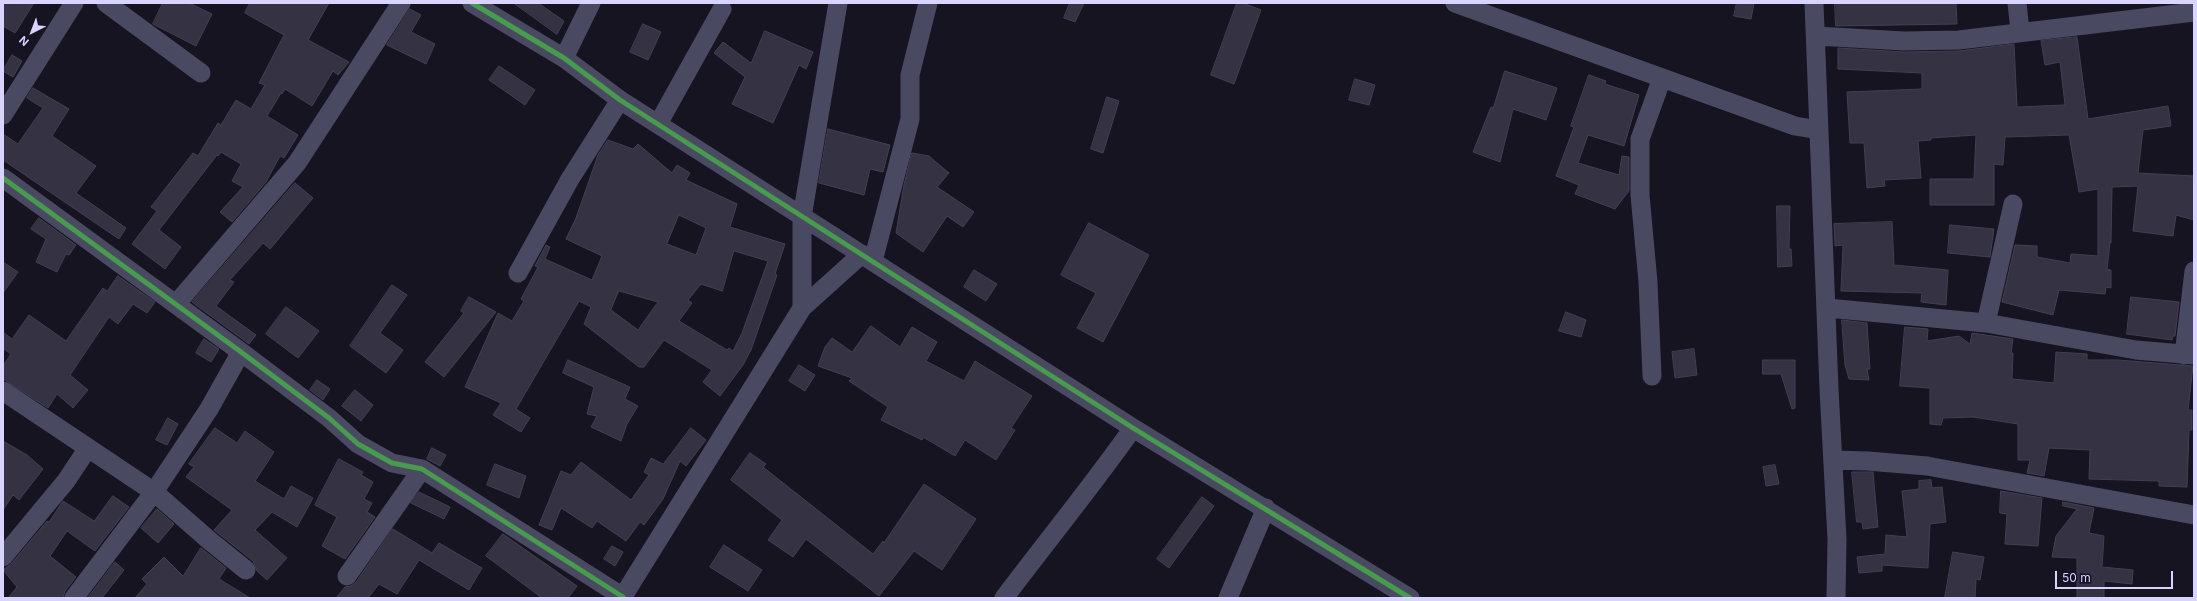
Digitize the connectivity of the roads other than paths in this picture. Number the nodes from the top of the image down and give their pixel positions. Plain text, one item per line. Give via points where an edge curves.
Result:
1 (74, 3) edge
2 (106, 3) edge
3 (401, 3) edge
4 (472, 3) edge
5 (592, 3) edge
6 (838, 3) edge
7 (928, 3) edge
8 (1455, 3) edge
9 (1814, 3) edge
10 (2017, 3) edge
11 (722, 9) dead end
12 (2194, 12) edge
13 (2020, 31) junction
14 (1816, 36) junction
15 (564, 58) junction
16 (201, 73) dead end
17 (1662, 78) junction
18 (620, 100) junction
19 (3, 115) edge
20 (658, 124) junction
21 (1820, 130) junction
22 (3, 178) edge
23 (2013, 204) dead end
24 (802, 217) junction
25 (867, 258) junction
26 (2194, 271) edge
27 (518, 273) dead end
28 (176, 304) junction
29 (802, 308) junction
30 (1826, 308) junction
31 (1986, 323) junction
32 (241, 352) junction
33 (2189, 355) edge
34 (1652, 376) dead end
35 (3, 391) edge
36 (1133, 428) junction
37 (88, 448) junction
38 (1833, 460) junction
39 (422, 469) junction
40 (154, 492) junction
41 (1266, 508) junction
42 (2194, 515) edge
43 (6, 549) edge
44 (246, 570) dead end
45 (347, 576) dead end
46 (622, 597) edge
47 (74, 598) edge
48 (1004, 598) edge
49 (1228, 598) edge
50 (1410, 598) edge
51 (1836, 598) edge

1 - 19 street
2 - 16 street
3 - 28 street via 297,162
4 - 15 street
5 - 15 street
6 - 24 street
7 - 25 street via 910,76 910,119
8 - 17 street
9 - 14 street
10 - 13 street
11 - 20 street
12 - 13 street
13 - 14 street via 1959,40 1904,41
14 - 21 street
15 - 18 street
17 - 21 street via 1795,126
17 - 34 street via 1640,139 1640,195 1648,282
18 - 20 street
18 - 27 street via 570,179
20 - 24 street
21 - 30 street
22 - 28 street
23 - 31 street
24 - 25 street
24 - 29 street
25 - 29 street
25 - 36 street
26 - 33 street
28 - 32 street
29 - 46 street
30 - 31 street
30 - 38 street
31 - 33 street via 2136,350
32 - 39 street via 329,418 358,444 392,463
32 - 40 street via 209,409
35 - 37 street
36 - 41 street
36 - 48 street via 1088,491 1070,510
37 - 40 street
37 - 43 street via 66,481
38 - 42 street via 1927,466
38 - 51 street via 1838,539
39 - 45 street
39 - 46 street
40 - 44 street
40 - 47 street
41 - 49 street
41 - 50 street

